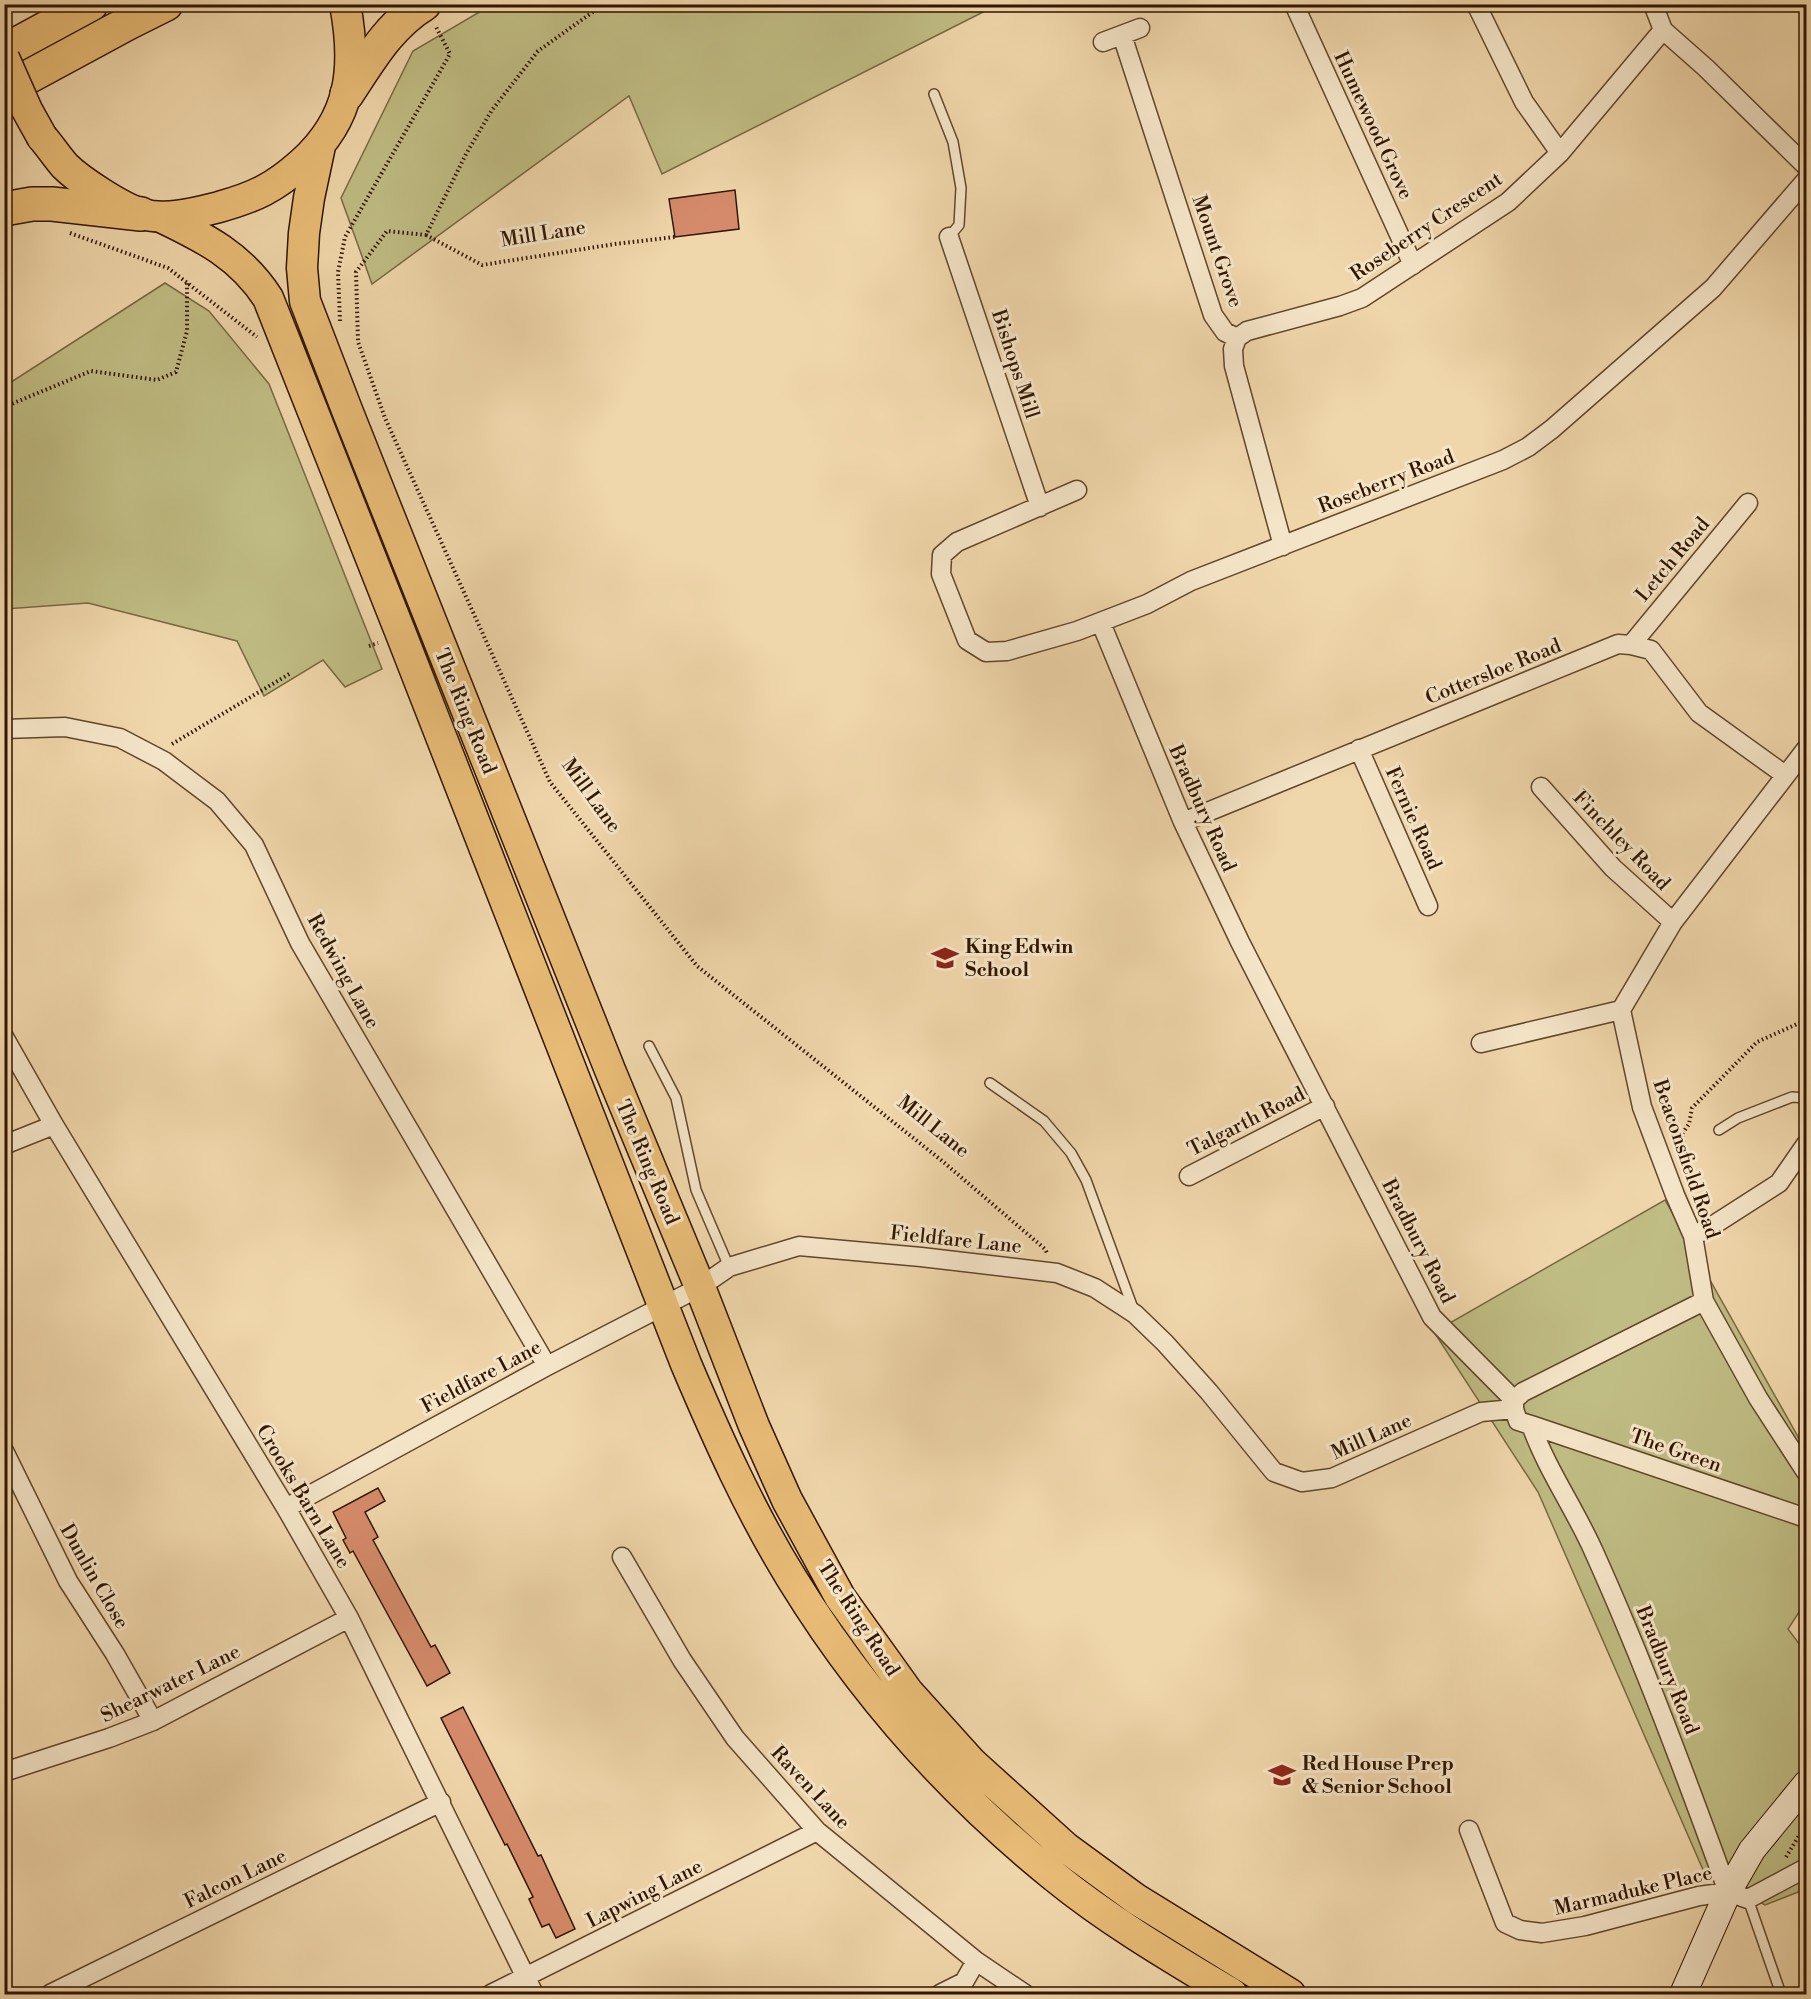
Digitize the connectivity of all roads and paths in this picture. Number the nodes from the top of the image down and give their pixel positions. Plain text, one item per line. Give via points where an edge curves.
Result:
1 (91, 4) edge
2 (166, 4) edge
3 (424, 4) edge
4 (604, 4) edge
5 (1294, 4) edge
6 (1476, 4) edge
7 (1653, 4) edge
8 (345, 5) edge
9 (1140, 28) dead end
10 (1663, 30) junction
11 (1122, 35) junction
12 (1103, 42) dead end
13 (4, 51) edge
14 (4, 58) edge
15 (4, 90) edge
16 (347, 94) junction
17 (934, 94) dead end
18 (320, 146) junction
19 (1560, 153) junction
20 (1806, 166) edge
21 (1806, 180) edge
22 (4, 209) edge
23 (151, 216) junction
24 (426, 235) junction
25 (675, 237) dead end
26 (949, 237) joint
27 (1413, 265) junction
28 (187, 283) dead end
29 (1237, 338) junction
30 (4, 406) edge
31 (1077, 490) dead end
32 (1748, 503) dead end
33 (1040, 507) junction
34 (1282, 546) junction
35 (1101, 623) junction
36 (1631, 645) junction
37 (291, 673) dead end
38 (4, 729) edge
39 (1359, 749) junction
40 (1806, 749) edge
41 (153, 755) junction
42 (1785, 776) junction
43 (1541, 787) dead end
44 (1183, 822) junction
45 (1428, 906) dead end
46 (1673, 922) junction
47 (1621, 1010) junction
48 (4, 1037) edge
49 (1481, 1043) dead end
50 (648, 1046) dead end
51 (990, 1083) dead end
52 (1806, 1098) edge
53 (1325, 1106) junction
54 (54, 1125) junction
55 (1719, 1130) dead end
56 (1806, 1144) edge
57 (4, 1146) edge
58 (1189, 1176) dead end
59 (1693, 1236) junction
60 (729, 1267) junction
61 (1057, 1273) junction
62 (700, 1287) junction
63 (1704, 1301) junction
64 (662, 1306) junction
65 (1135, 1314) junction
66 (548, 1366) junction
67 (1514, 1405) junction
68 (1531, 1425) junction
69 (4, 1451) edge
70 (1806, 1472) edge
71 (286, 1508) junction
72 (1806, 1518) edge
73 (622, 1557) dead end
74 (349, 1618) junction
75 (153, 1721) junction
76 (4, 1772) edge
77 (1806, 1784) edge
78 (441, 1802) junction
79 (1806, 1824) edge
80 (1469, 1830) dead end
81 (817, 1831) junction
82 (1785, 1859) dead end
83 (1806, 1868) edge
84 (1738, 1896) junction
85 (976, 1961) junction
86 (526, 1978) junction
87 (50, 1995) edge
88 (491, 1995) edge
89 (534, 1995) edge
90 (940, 1995) edge
91 (1025, 1995) edge
92 (1232, 1995) edge
93 (1290, 1995) edge
94 (1683, 1995) edge
95 (1781, 1995) edge

1 - 13 highway
2 - 15 highway
3 - 16 highway via 396,26
4 - 24 path via 538,51 492,110
5 - 27 street, Humewood Grove
6 - 19 street via 1524,102
7 - 10 street
8 - 16 main road via 351,50
9 - 11 street
10 - 19 street, Roseberry Crescent
10 - 20 street
11 - 12 street
11 - 29 street, Mount Grove via 1213,315 1225,332
14 - 23 main road, The Ring Road, bridge via 42,137 66,166 98,192
16 - 18 main road via 338,119
17 - 26 lane via 954,141 961,188 959,225
18 - 23 main road via 280,183 245,200 206,210
18 - 62 main road, The Ring Road via 304,233 306,301 605,1059
19 - 27 street, Roseberry Crescent via 1508,202
21 - 34 street, Roseberry Road via 1713,288 1528,447
22 - 23 highway via 52,204
23 - 64 main road, The Ring Road via 230,254 268,298
24 - 25 path, Mill Lane via 482,265
24 - 61 path, Mill Lane via 387,231 356,272 358,342 385,418 550,782 697,966 941,1160 1045,1249
26 - 33 street, Bishops Mill
27 - 29 street, Roseberry Crescent via 1362,298 1247,331
28 - 30 path via 187,331 176,372 157,380 91,371
29 - 34 street via 1233,366
31 - 33 street
32 - 36 street, Letch Road
33 - 35 street, Roseberry Road via 957,542 942,555 941,574 966,640 986,652 1007,651
34 - 35 street, Roseberry Road via 1191,581
35 - 44 street, Bradbury Road
36 - 39 street, Cottersloe Road via 1618,644
36 - 42 street via 1651,650 1699,713
37 - 41 path
38 - 41 street, Redwing Lane via 65,727 120,738
39 - 44 street, Cottersloe Road
39 - 45 street, Fernie Road
40 - 42 street
41 - 66 street, Redwing Lane via 217,801 254,845 300,943
42 - 46 street
43 - 46 street, Finchley Road via 1613,868
44 - 53 street, Bradbury Road
46 - 47 street
47 - 49 street
47 - 59 street, Beaconsfield Road via 1642,1107
48 - 54 street, Crooks Barn Lane
50 - 60 lane via 676,1098 696,1190
51 - 65 lane via 1044,1122 1071,1153 1086,1180
52 - 55 lane via 1792,1097 1738,1118
53 - 58 street, Talgarth Road
53 - 67 street, Bradbury Road via 1432,1317
54 - 57 street
54 - 71 street, Crooks Barn Lane
56 - 59 street via 1779,1183
59 - 63 street, Beaconsfield Road
60 - 61 street, Fieldfare Lane via 799,1246
60 - 62 street, Fieldfare Lane
61 - 65 street, Fieldfare Lane via 1095,1288
62 - 64 street, Fieldfare Lane
62 - 93 main road, The Ring Road via 787,1500 840,1597 908,1692 972,1763 1065,1846 1136,1899
63 - 67 street, Mill Lane via 1523,1392
63 - 70 street, Beaconsfield Road via 1758,1398
64 - 66 street, Fieldfare Lane
64 - 92 main road, The Ring Road via 719,1441 792,1578 861,1679 906,1736 998,1829 1057,1879
65 - 67 street, Mill Lane via 1209,1392 1274,1472 1302,1482 1332,1478 1481,1412
66 - 71 street, Fieldfare Lane
67 - 68 street, Bradbury Road via 1518,1420
68 - 72 street, The Green
68 - 84 street, Bradbury Road via 1593,1549
69 - 75 street, Dunlin Close via 68,1581
71 - 74 street, Crooks Barn Lane
73 - 81 street, Raven Lane via 682,1660 735,1738
74 - 75 street, Shearwater Lane
74 - 78 street, Crooks Barn Lane
75 - 76 street, Shearwater Lane
77 - 84 main road via 1752,1850
78 - 86 street, Crooks Barn Lane
78 - 87 street, Falcon Lane
79 - 82 path
80 - 84 street, Marmaduke Place via 1505,1923 1520,1930 1542,1933 1700,1896
81 - 85 street, Raven Lane
81 - 86 street, Lapwing Lane
83 - 84 street
84 - 94 main road
84 - 95 lane
85 - 90 street via 964,1982
85 - 91 street, Raven Lane
86 - 88 street, Lapwing Lane
86 - 89 street, Crooks Barn Lane

